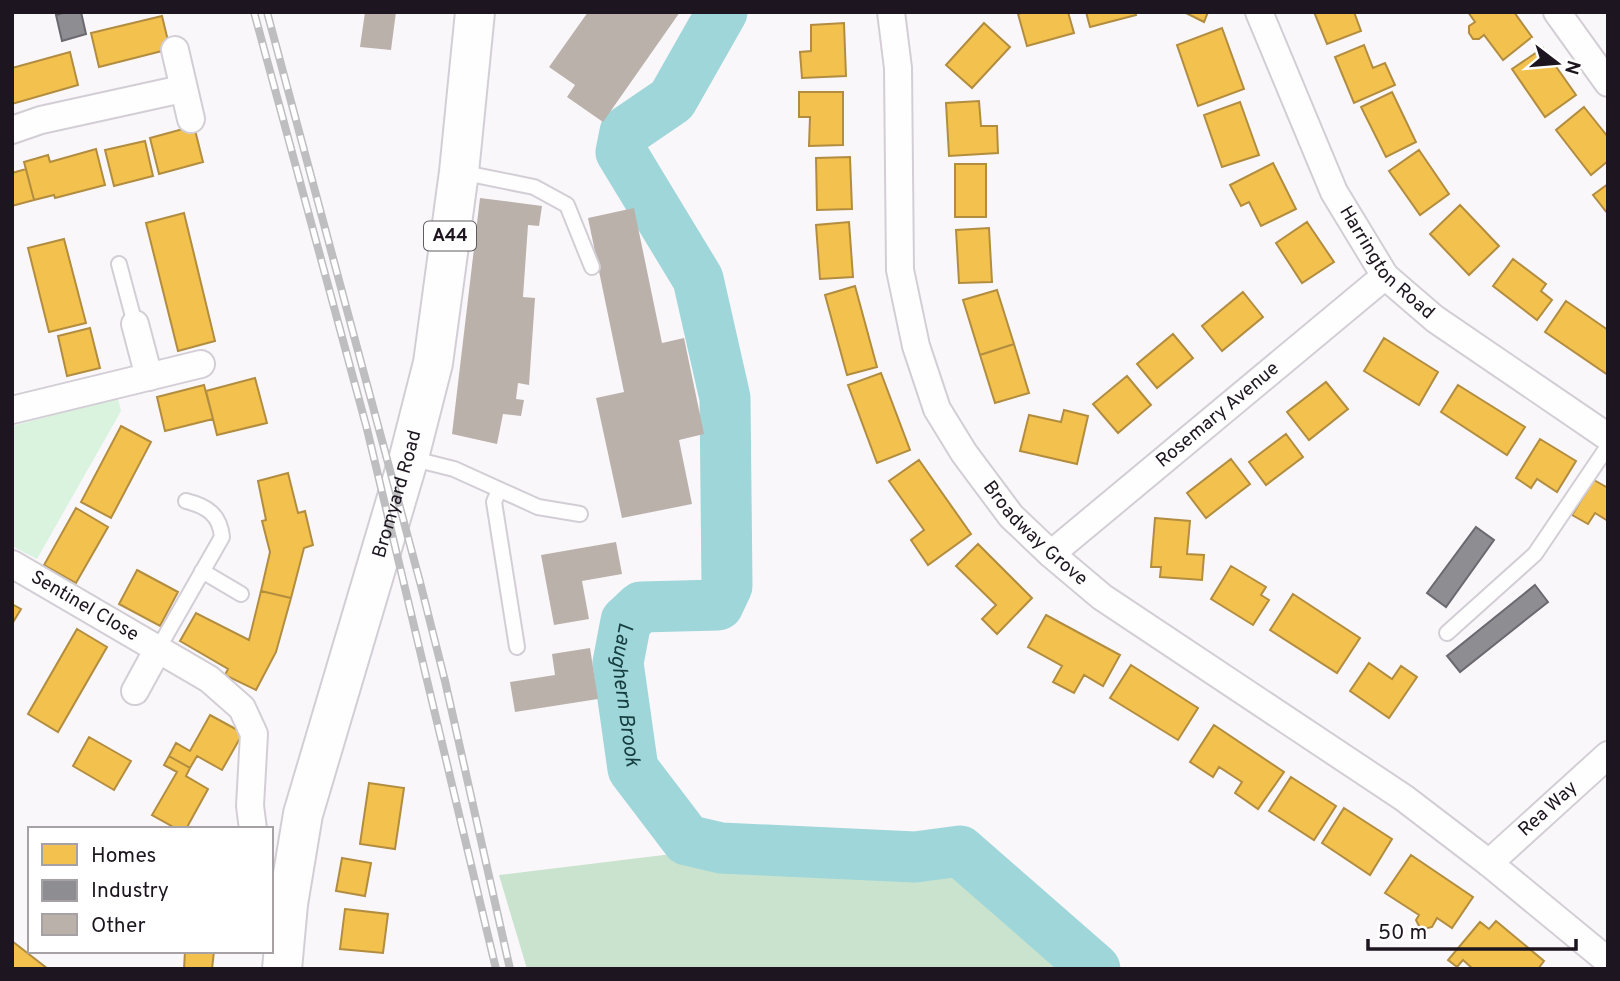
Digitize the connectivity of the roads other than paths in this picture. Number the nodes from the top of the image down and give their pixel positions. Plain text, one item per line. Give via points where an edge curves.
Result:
1 (475, 12) edge
2 (891, 12) edge
3 (1259, 12) edge
4 (1557, 12) edge
5 (175, 50) dead end
6 (1608, 83) edge
7 (182, 89) junction
8 (191, 119) dead end
9 (12, 130) edge
10 (459, 172) junction
11 (119, 264) dead end
12 (592, 267) dead end
13 (1385, 276) junction
14 (135, 324) joint
15 (201, 364) dead end
16 (149, 377) junction
17 (12, 410) edge
18 (1608, 437) edge
19 (1608, 446) edge
20 (409, 457) junction
21 (499, 490) junction
22 (186, 501) dead end
23 (580, 514) dead end
24 (1051, 554) junction
25 (12, 564) edge
26 (202, 571) junction
27 (241, 594) dead end
28 (1447, 633) dead end
29 (517, 647) dead end
30 (158, 649) junction
31 (135, 691) dead end
32 (1608, 755) edge
33 (253, 827) edge
34 (1489, 863) junction
35 (282, 866) edge
36 (1608, 961) edge
37 (282, 969) edge

1 - 10 main road, Bromyard Road / A44
2 - 24 street, Broadway Grove via 898,68 900,270 916,346 937,409 964,453 1011,516
3 - 13 street, Harrington Road via 1334,192
4 - 6 street
5 - 7 street
7 - 8 street
7 - 9 street
10 - 12 lane via 534,187 567,205
10 - 20 main road, Bromyard Road / A44 via 433,363
11 - 14 lane
13 - 18 street, Harrington Road via 1435,319
13 - 24 street, Rosemary Avenue
14 - 16 street
15 - 16 street
16 - 17 street
19 - 28 lane via 1535,554
20 - 21 lane via 454,469
20 - 35 main road, Bromyard Road / A44 via 303,814
21 - 23 lane via 538,507
21 - 29 lane via 494,502
22 - 26 lane via 203,505 220,522 222,537
24 - 34 street, Broadway Grove via 1102,597 1404,798
25 - 30 street, Sentinel Close
26 - 27 lane
26 - 30 lane
30 - 31 street, Sentinel Close
30 - 33 street, Sentinel Close via 209,679 242,708 254,734
32 - 34 street, Rea Way
34 - 36 street, Broadway Grove
35 - 37 main road, Bromyard Road / A44

